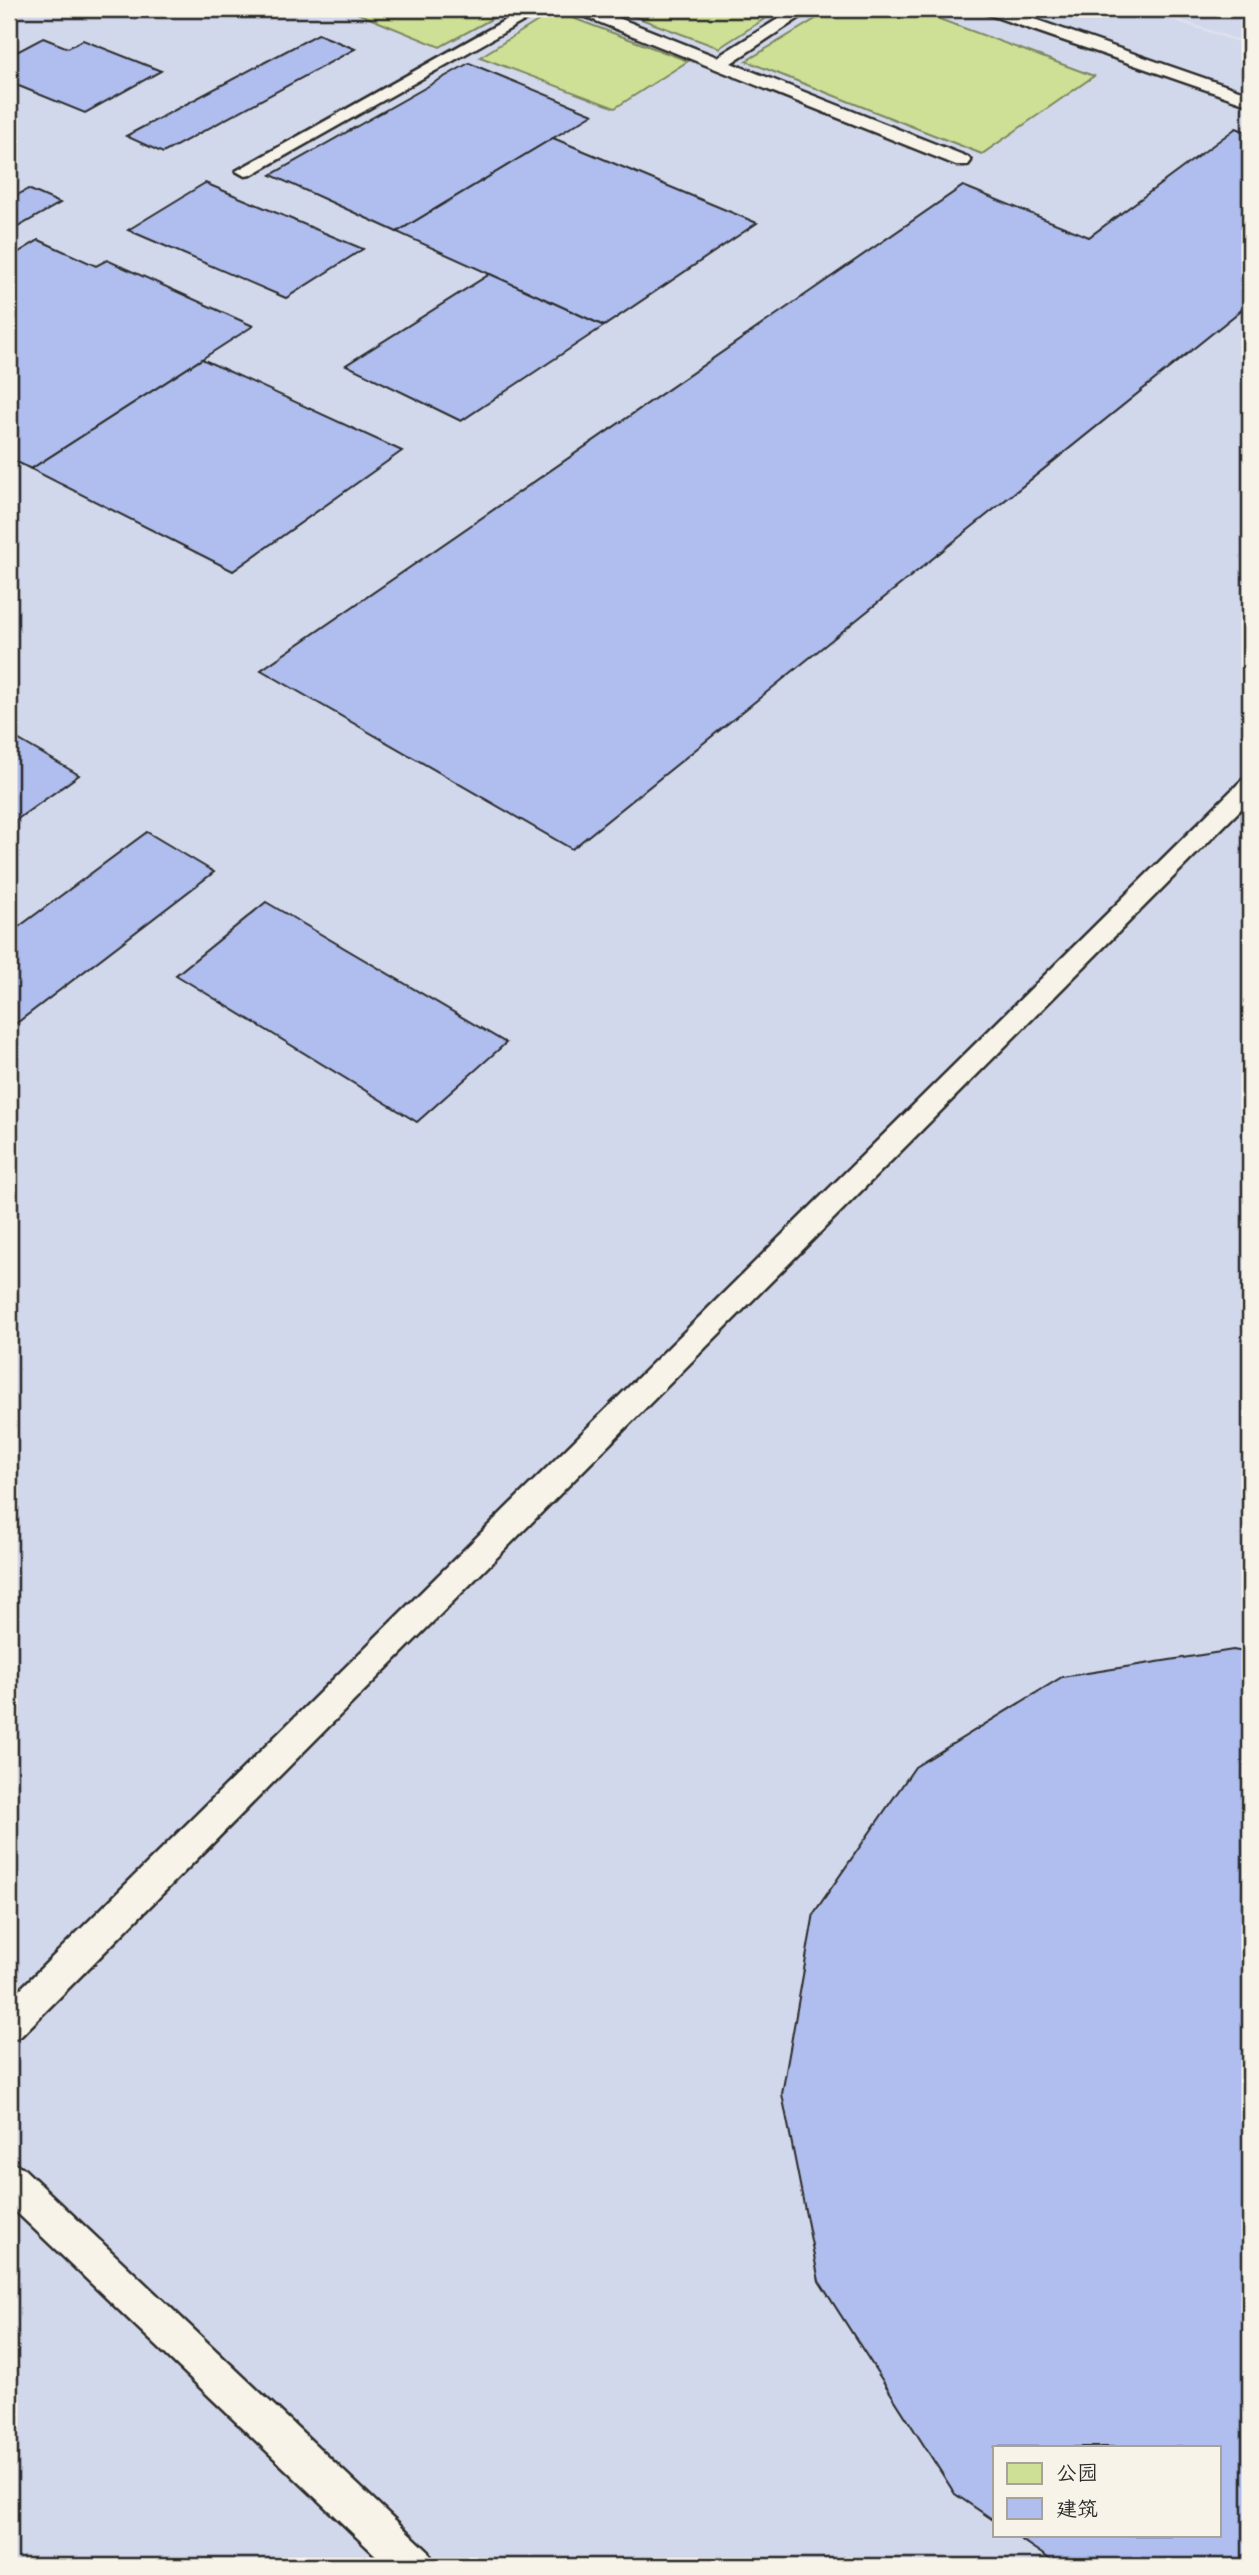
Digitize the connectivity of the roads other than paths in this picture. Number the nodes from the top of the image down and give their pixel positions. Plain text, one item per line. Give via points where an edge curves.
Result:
1 (537, 9) edge
2 (582, 9) edge
3 (805, 9) edge
4 (990, 9) edge
5 (720, 62) junction
6 (1250, 100) edge
7 (962, 161) dead end
8 (245, 171) dead end
9 (1250, 786) edge
10 (9, 2024) edge
11 (9, 2180) edge
12 (415, 2566) edge

1 - 8 lane
2 - 5 lane
3 - 5 lane
4 - 6 lane
5 - 7 lane
9 - 10 lane
11 - 12 lane

